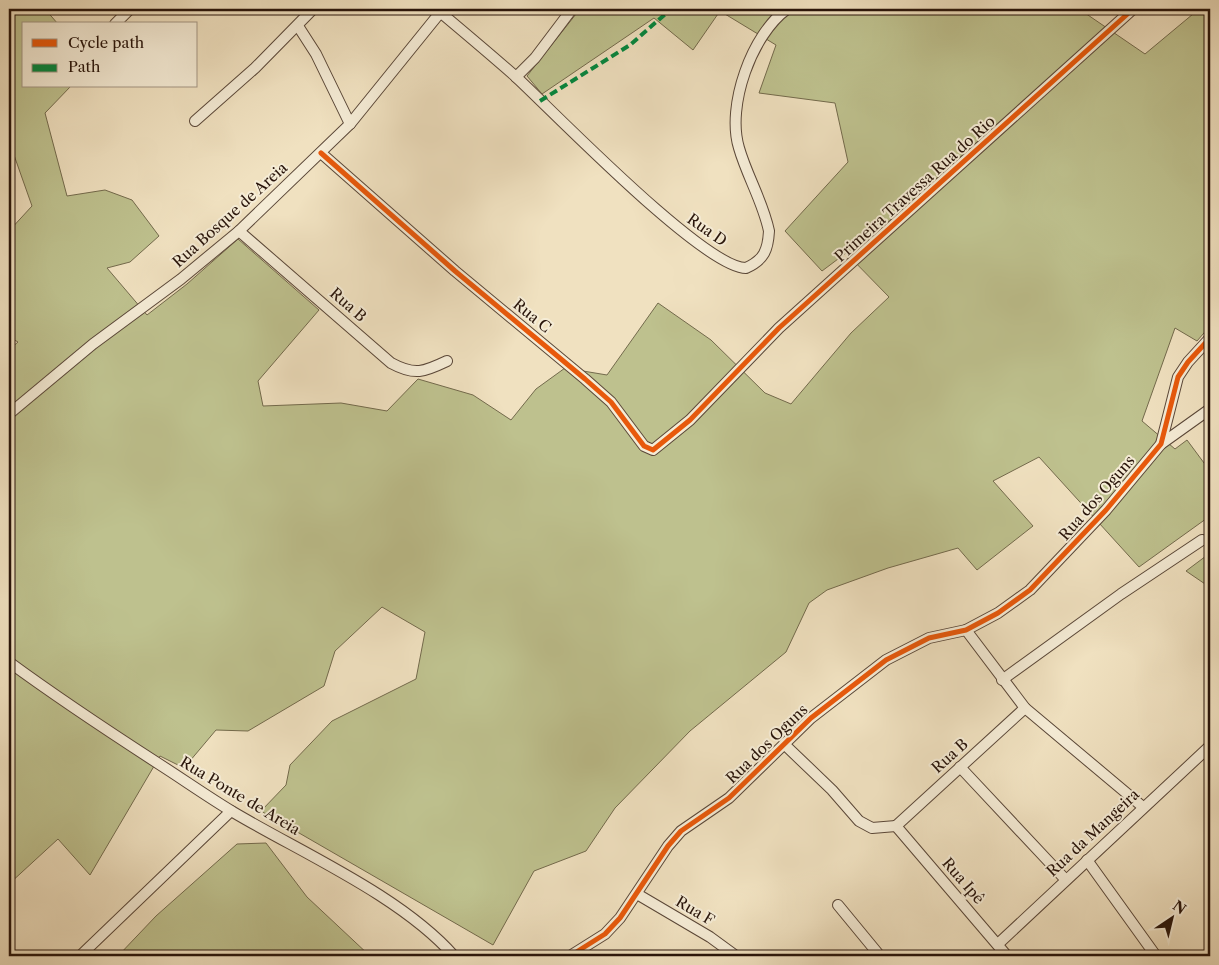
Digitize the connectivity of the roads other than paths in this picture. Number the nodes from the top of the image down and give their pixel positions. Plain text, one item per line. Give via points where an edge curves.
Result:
1 (130, 9) edge
2 (313, 9) edge
3 (572, 9) edge
4 (787, 9) edge
5 (1133, 9) edge
6 (441, 10) edge
7 (117, 22) edge
8 (298, 26) junction
9 (516, 77) junction
10 (195, 121) dead end
11 (350, 124) junction
12 (321, 153) junction
13 (239, 231) junction
14 (1210, 338) edge
15 (448, 361) dead end
16 (716, 392) joint
17 (1210, 409) edge
18 (9, 414) edge
19 (1161, 444) junction
20 (1202, 540) dead end
21 (966, 630) junction
22 (9, 662) edge
23 (1002, 680) junction
24 (1025, 708) junction
25 (784, 744) junction
26 (1210, 746) edge
27 (960, 767) junction
28 (1143, 807) junction
29 (231, 811) junction
30 (896, 826) junction
31 (1087, 860) junction
32 (1065, 879) junction
33 (638, 894) junction
34 (838, 905) dead end
35 (998, 944) junction
36 (80, 956) edge
37 (454, 956) edge
38 (570, 956) edge
39 (736, 956) edge
40 (880, 956) edge
41 (1007, 956) edge
42 (1156, 956) edge

1 - 7 street
2 - 8 street
3 - 9 street via 535,58
4 - 9 street, Rua D via 772,21 759,39 744,74 737,109 738,146 769,231 765,254 746,268 732,265 681,231
5 - 16 street, Primeira Travessa Rua do Rio via 779,328
6 - 9 street, Rua D
6 - 11 street, Rua Bosque de Areia
8 - 10 street via 250,74
8 - 11 street via 316,54
11 - 12 street, Rua Bosque de Areia
12 - 13 street, Rua Bosque de Areia
12 - 16 street, Rua C via 455,271 605,396 644,446 653,450 659,447
13 - 15 street, Rua B via 391,363 412,372 422,372
13 - 18 street, Rua Bosque de Areia
14 - 19 street, Rua dos Oguns via 1178,377
17 - 19 street
19 - 21 street, Rua dos Oguns via 1036,586 998,613
20 - 23 street
21 - 23 street
21 - 25 street, Rua dos Oguns via 929,638 886,660 811,718
22 - 29 street, Rua Ponte de Areia via 64,702
23 - 24 street
24 - 27 street, Rua B
24 - 28 street
25 - 30 street via 859,821 872,828
25 - 33 street, Rua dos Oguns via 730,798 681,831
26 - 28 street, Rua da Mangeira
27 - 30 street, Rua B
27 - 32 street
28 - 31 street, Rua da Mangeira
29 - 36 street
29 - 37 street, Rua Ponte de Areia via 341,872 395,907 431,933
30 - 35 street, Rua Ipê
31 - 32 street, Rua da Mangeira
31 - 42 street
32 - 35 street, Rua da Mangeira
33 - 38 street, Rua dos Oguns via 605,934
33 - 39 street, Rua F
34 - 40 street
35 - 41 street, Rua Ipê

